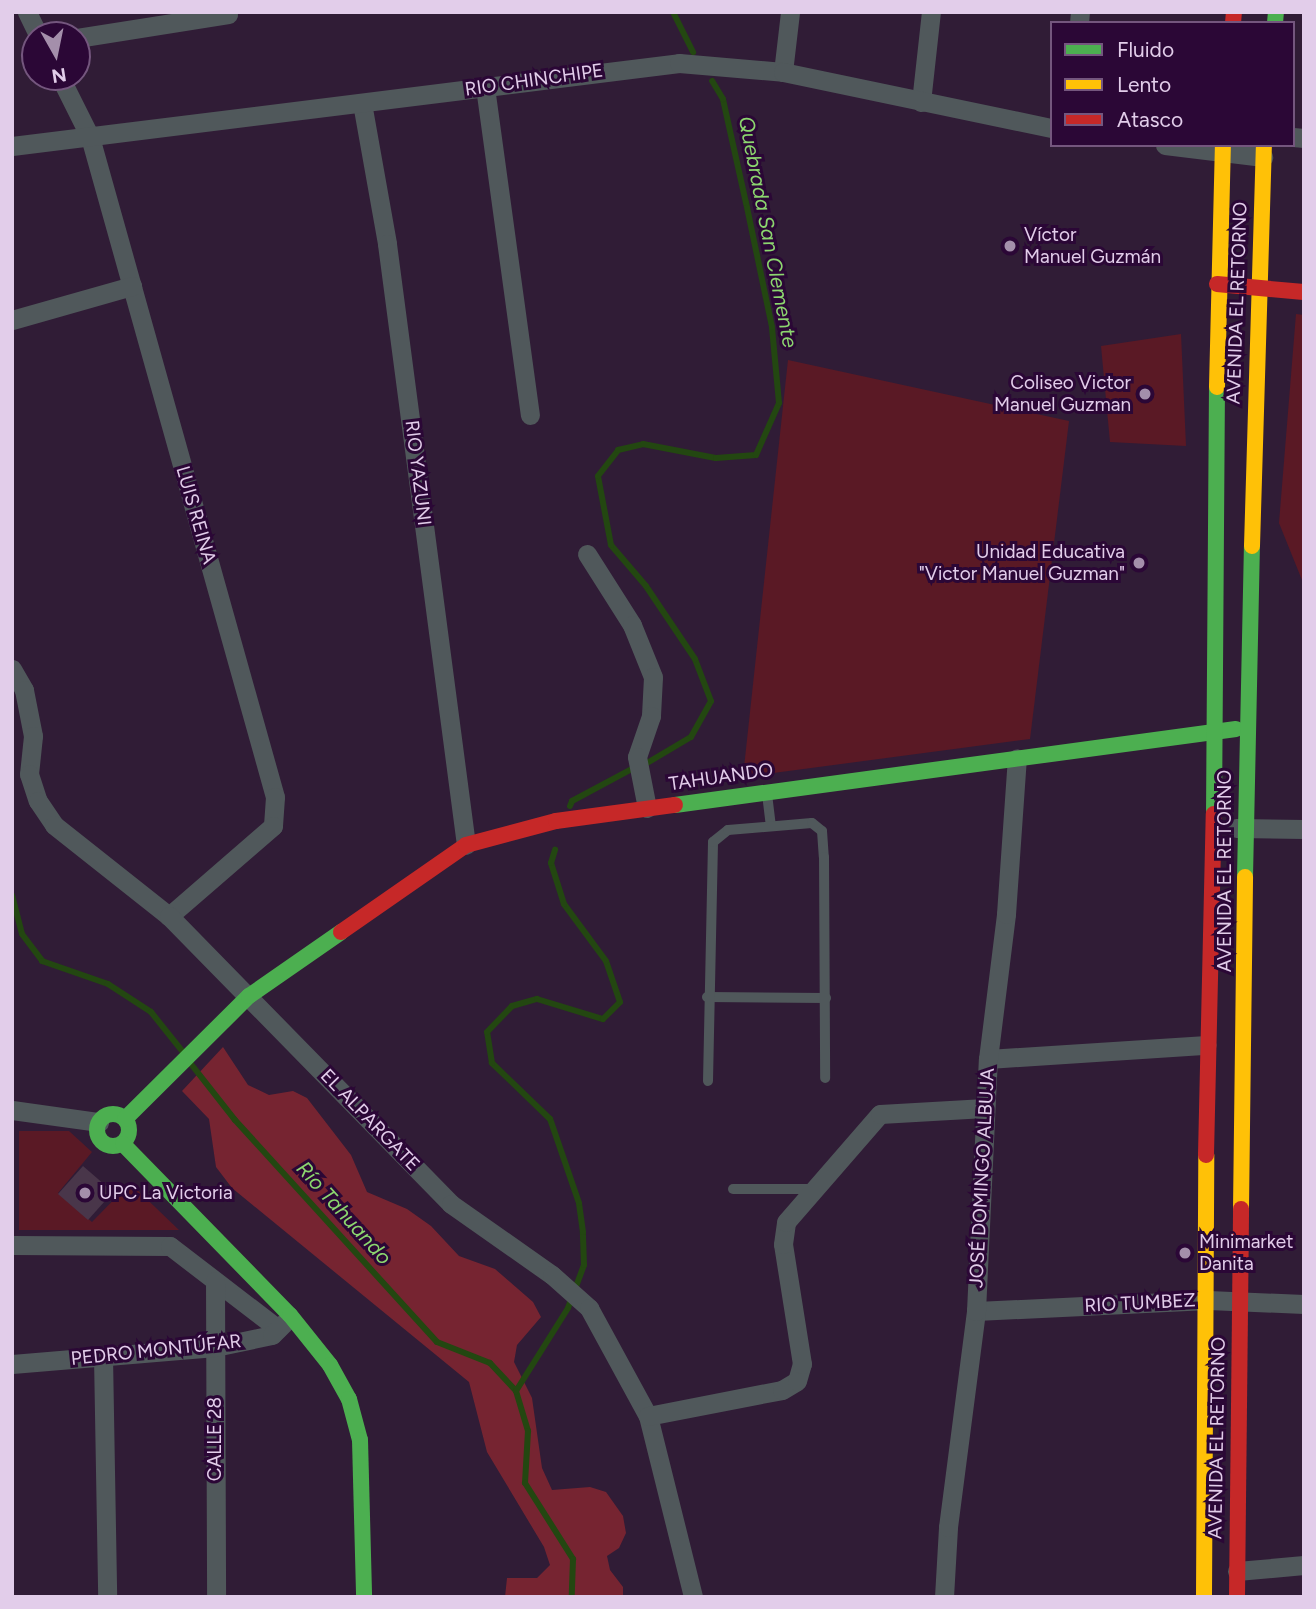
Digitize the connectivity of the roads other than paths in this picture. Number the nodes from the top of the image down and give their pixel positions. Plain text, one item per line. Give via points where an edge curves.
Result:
1 (790, 12) edge
2 (931, 12) edge
3 (228, 14) dead end
4 (91, 36) edge
5 (783, 72) junction
6 (485, 87) junction
7 (67, 91) edge
8 (922, 102) junction
9 (362, 103) junction
10 (1050, 128) edge
11 (90, 137) junction
12 (12, 146) edge
13 (1188, 147) edge
14 (1222, 150) edge
15 (1263, 151) edge
16 (1217, 284) junction
17 (132, 286) junction
18 (1257, 287) junction
19 (1304, 292) edge
20 (12, 320) edge
21 (530, 415) dead end
22 (587, 554) dead end
23 (12, 669) edge
24 (1247, 727) junction
25 (1216, 731) junction
26 (1017, 758) junction
27 (767, 792) junction
28 (647, 808) junction
29 (771, 825) junction
30 (1211, 826) junction
31 (1248, 829) junction
32 (1304, 829) edge
33 (466, 845) junction
34 (169, 916) junction
35 (707, 997) junction
36 (826, 998) junction
37 (243, 1002) junction
38 (1207, 1045) junction
39 (988, 1059) junction
40 (825, 1078) dead end
41 (708, 1081) dead end
42 (985, 1108) junction
43 (12, 1110) edge
44 (125, 1119) junction
45 (99, 1122) junction
46 (123, 1144) junction
47 (733, 1189) dead end
48 (815, 1189) junction
49 (12, 1245) edge
50 (215, 1281) junction
51 (1208, 1300) junction
52 (1240, 1303) junction
53 (1304, 1304) edge
54 (976, 1311) junction
55 (284, 1322) junction
56 (215, 1347) junction
57 (103, 1356) junction
58 (12, 1364) edge
59 (648, 1416) junction
60 (1304, 1565) edge
61 (1237, 1571) junction
62 (107, 1597) edge
63 (216, 1597) edge
64 (364, 1597) edge
65 (693, 1597) edge
66 (944, 1597) edge
67 (1204, 1597) edge
68 (1237, 1597) edge

1 - 5 street
2 - 8 street
3 - 4 street
5 - 6 street, RIO CHINCHIPE via 679,63
5 - 8 street, RIO CHINCHIPE
6 - 9 street, RIO CHINCHIPE
6 - 21 street
7 - 11 street, LUIS REINA
8 - 10 street, RIO CHINCHIPE
9 - 11 street, RIO CHINCHIPE
9 - 33 street, RIO YAZUNI via 387,244
11 - 12 street, RIO CHINCHIPE
11 - 17 street, LUIS REINA
13 - 14 street
14 - 15 street
14 - 16 main road, AVENIDA EL RETORNO
15 - 18 main road, AVENIDA EL RETORNO
16 - 18 main road
16 - 25 main road, AVENIDA EL RETORNO
17 - 20 street
17 - 34 street, LUIS REINA via 276,811 273,826
18 - 19 main road
18 - 24 main road, AVENIDA EL RETORNO
22 - 28 street via 632,625 653,677 654,697 637,757
23 - 34 street, EL ALPARGATE via 24,690 30,724 29,774 38,801 54,825
24 - 25 main road, TAHUANDO
24 - 31 main road, AVENIDA EL RETORNO
25 - 26 main road, TAHUANDO
25 - 30 main road, AVENIDA EL RETORNO
26 - 27 main road, TAHUANDO
26 - 39 street, JOSÉ DOMINGO ALBUJA via 1006,914
27 - 28 main road, TAHUANDO
27 - 29 lane
28 - 33 main road, TAHUANDO via 556,821
29 - 35 lane via 728,830 713,842
29 - 36 lane via 812,823 822,831
30 - 31 street
30 - 38 main road, AVENIDA EL RETORNO
31 - 32 street
31 - 52 main road, AVENIDA EL RETORNO
33 - 37 main road, TAHUANDO
34 - 37 street, EL ALPARGATE
35 - 36 lane
35 - 41 lane
36 - 40 lane
37 - 44 main road, TAHUANDO
37 - 59 street, EL ALPARGATE via 451,1204 552,1275 589,1308
38 - 39 street
38 - 51 main road, AVENIDA EL RETORNO
39 - 42 street, JOSÉ DOMINGO ALBUJA
42 - 48 street via 880,1114
42 - 54 street, JOSÉ DOMINGO ALBUJA
43 - 45 street
44 - 45 main road via 108,1115
44 - 46 main road via 129,1135
45 - 46 main road via 97,1136 104,1144
46 - 55 main road
47 - 48 lane
48 - 59 street via 786,1222 783,1233 802,1364 797,1381 782,1390
49 - 50 street via 170,1246
50 - 55 street
50 - 56 street, CALLE 28
51 - 52 street, RIO TUMBEZ
51 - 54 street, RIO TUMBEZ
51 - 67 main road, AVENIDA EL RETORNO
52 - 53 street, RIO TUMBEZ
52 - 61 main road, AVENIDA EL RETORNO
54 - 66 street, JOSÉ DOMINGO ALBUJA via 948,1527
55 - 56 street, PEDRO MONTÚFAR via 272,1335
55 - 64 main road via 337,1376 349,1399 360,1440
56 - 57 street, PEDRO MONTÚFAR
56 - 63 street, CALLE 28
57 - 58 street, PEDRO MONTÚFAR
57 - 62 street
59 - 65 street, EL ALPARGATE
60 - 61 street
61 - 68 main road, AVENIDA EL RETORNO

